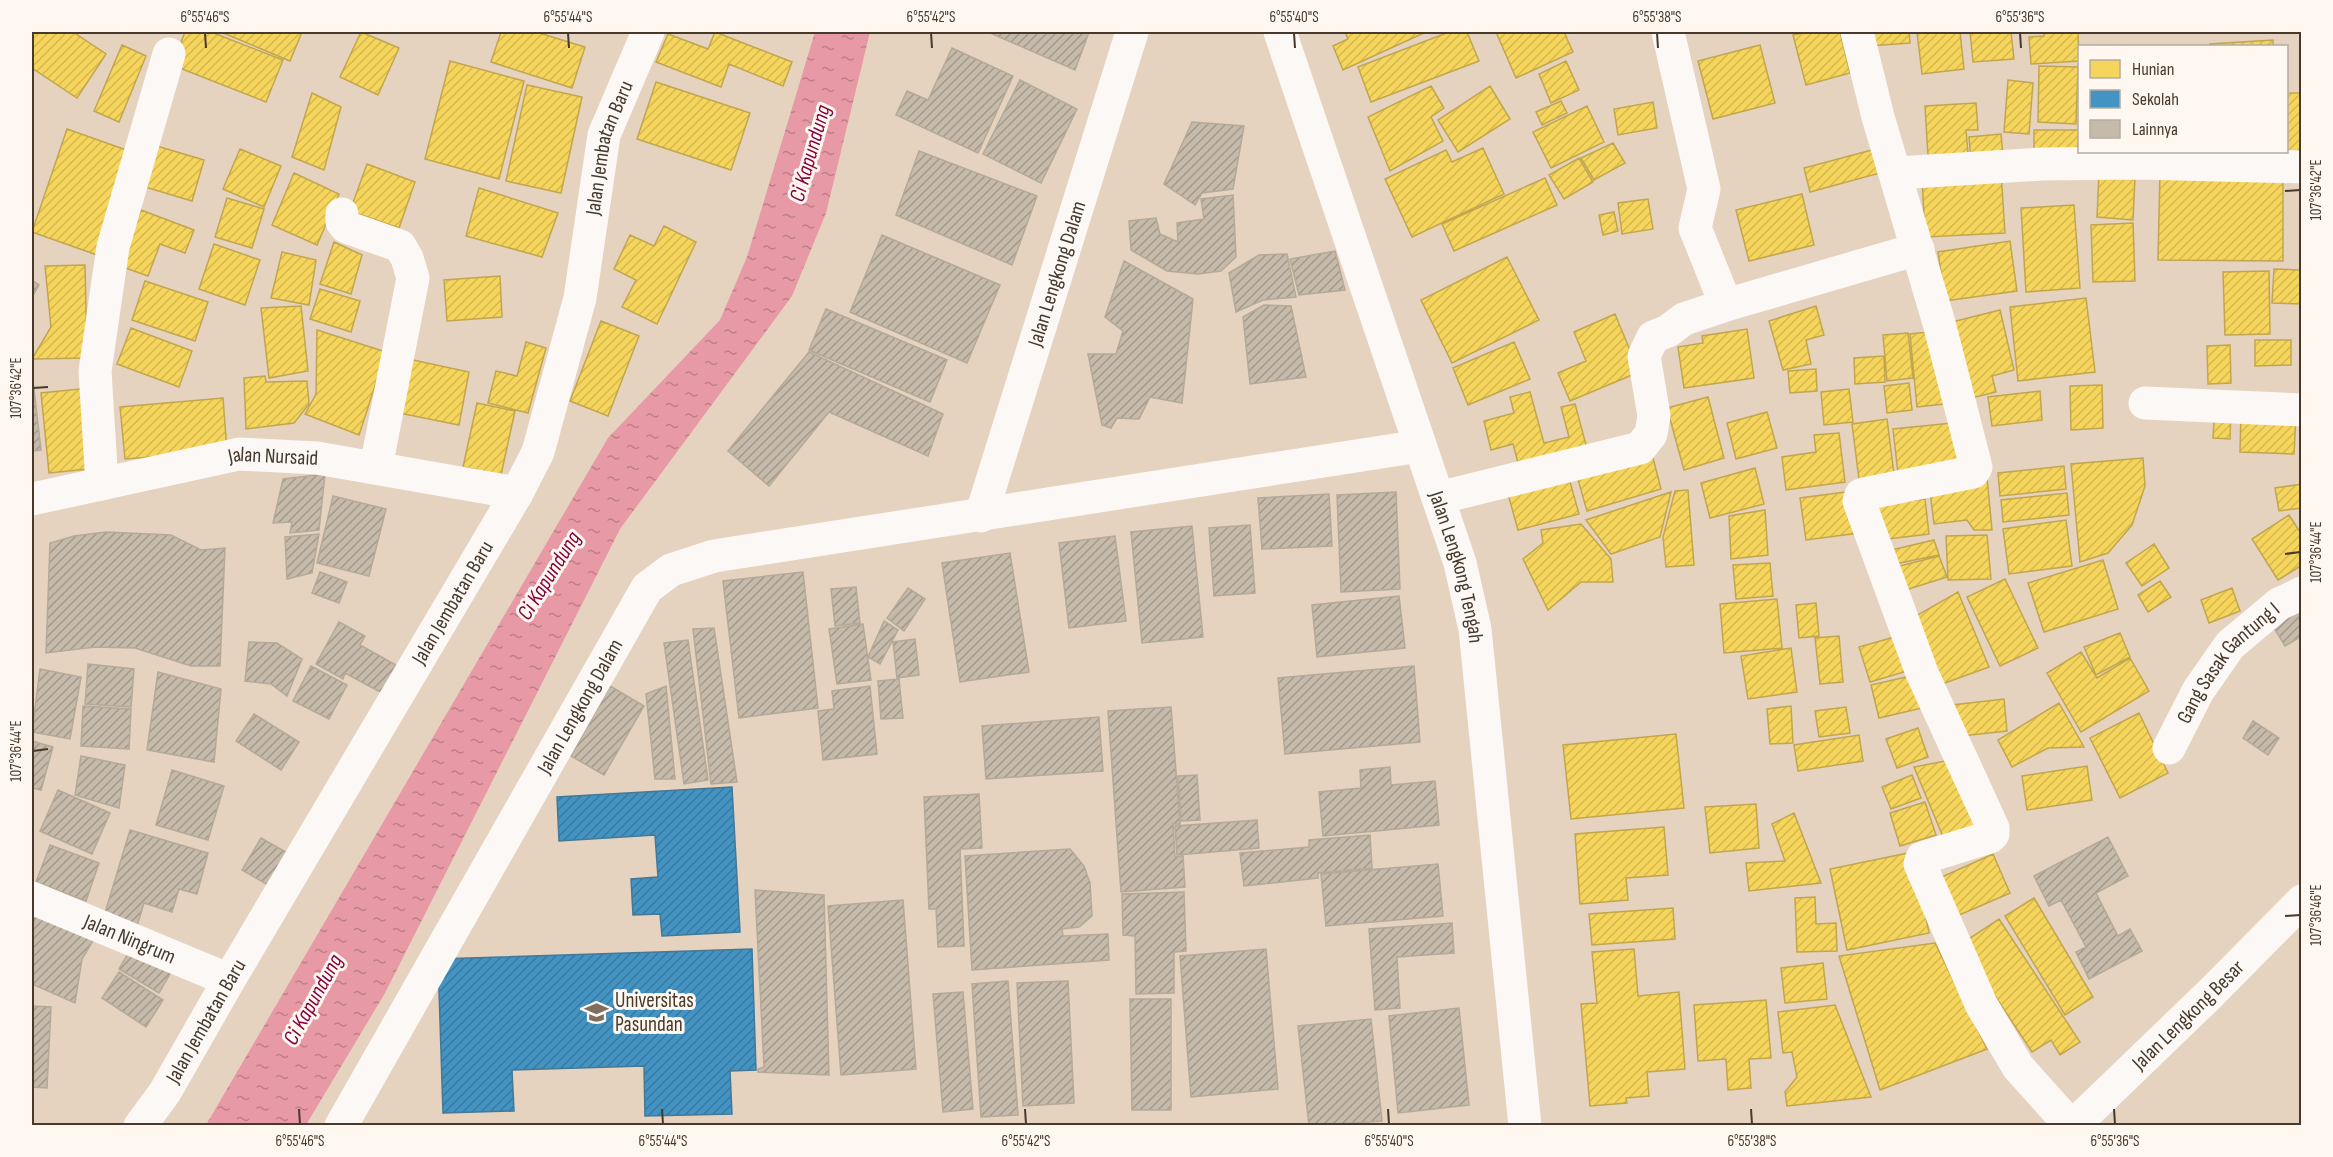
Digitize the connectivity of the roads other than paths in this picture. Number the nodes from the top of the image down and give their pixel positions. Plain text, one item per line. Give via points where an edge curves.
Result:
1 (648, 32) edge
2 (1132, 32) edge
3 (1280, 32) edge
4 (1668, 32) edge
5 (1857, 32) edge
6 (169, 54) dead end
7 (2301, 167) edge
8 (1896, 173) junction
9 (342, 214) dead end
10 (1918, 249) junction
11 (1726, 305) junction
12 (2145, 403) dead end
13 (2301, 410) edge
14 (1420, 446) junction
15 (376, 467) junction
16 (102, 484) junction
17 (517, 493) junction
18 (1438, 498) junction
19 (32, 500) edge
20 (981, 516) junction
21 (2301, 593) edge
22 (2169, 748) dead end
23 (32, 898) edge
24 (2301, 901) edge
25 (228, 980) junction
26 (140, 1125) edge
27 (341, 1125) edge
28 (1525, 1125) edge
29 (2072, 1125) edge

1 - 17 street, Jalan Jembatan Baru via 604,135 580,298 538,452
2 - 20 street, Jalan Lengkong Dalam
3 - 14 street, Jalan Lengkong Tengah
4 - 11 street via 1704,189 1695,228
5 - 8 street
6 - 16 street via 113,247 95,371
7 - 8 street via 2042,164
8 - 10 street
9 - 15 street via 346,227 399,246 413,278
10 - 11 street
10 - 29 street via 1976,467 1973,472 1864,494 1859,501 1922,674 1994,830 1990,837 1922,858 1920,864 1981,1004 2018,1066
11 - 18 street via 1684,320 1653,337 1644,356 1654,416 1651,434 1640,448
12 - 13 street
14 - 18 street, Jalan Lengkong Tengah
14 - 20 street, Jalan Lengkong Dalam
15 - 16 street, Jalan Nursaid via 317,458 239,454
15 - 17 street, Jalan Nursaid
16 - 19 street, Jalan Nursaid
17 - 25 street, Jalan Jembatan Baru
18 - 28 street, Jalan Lengkong Tengah via 1460,563 1475,629
20 - 27 street, Jalan Lengkong Dalam via 714,556 671,570 647,588
21 - 22 street, Gang Sasak Gantung I via 2279,604 2230,645 2198,691
23 - 25 street, Jalan Ningrum
24 - 29 street, Jalan Lengkong Besar via 2186,1018
25 - 26 street, Jalan Jembatan Baru via 165,1092

